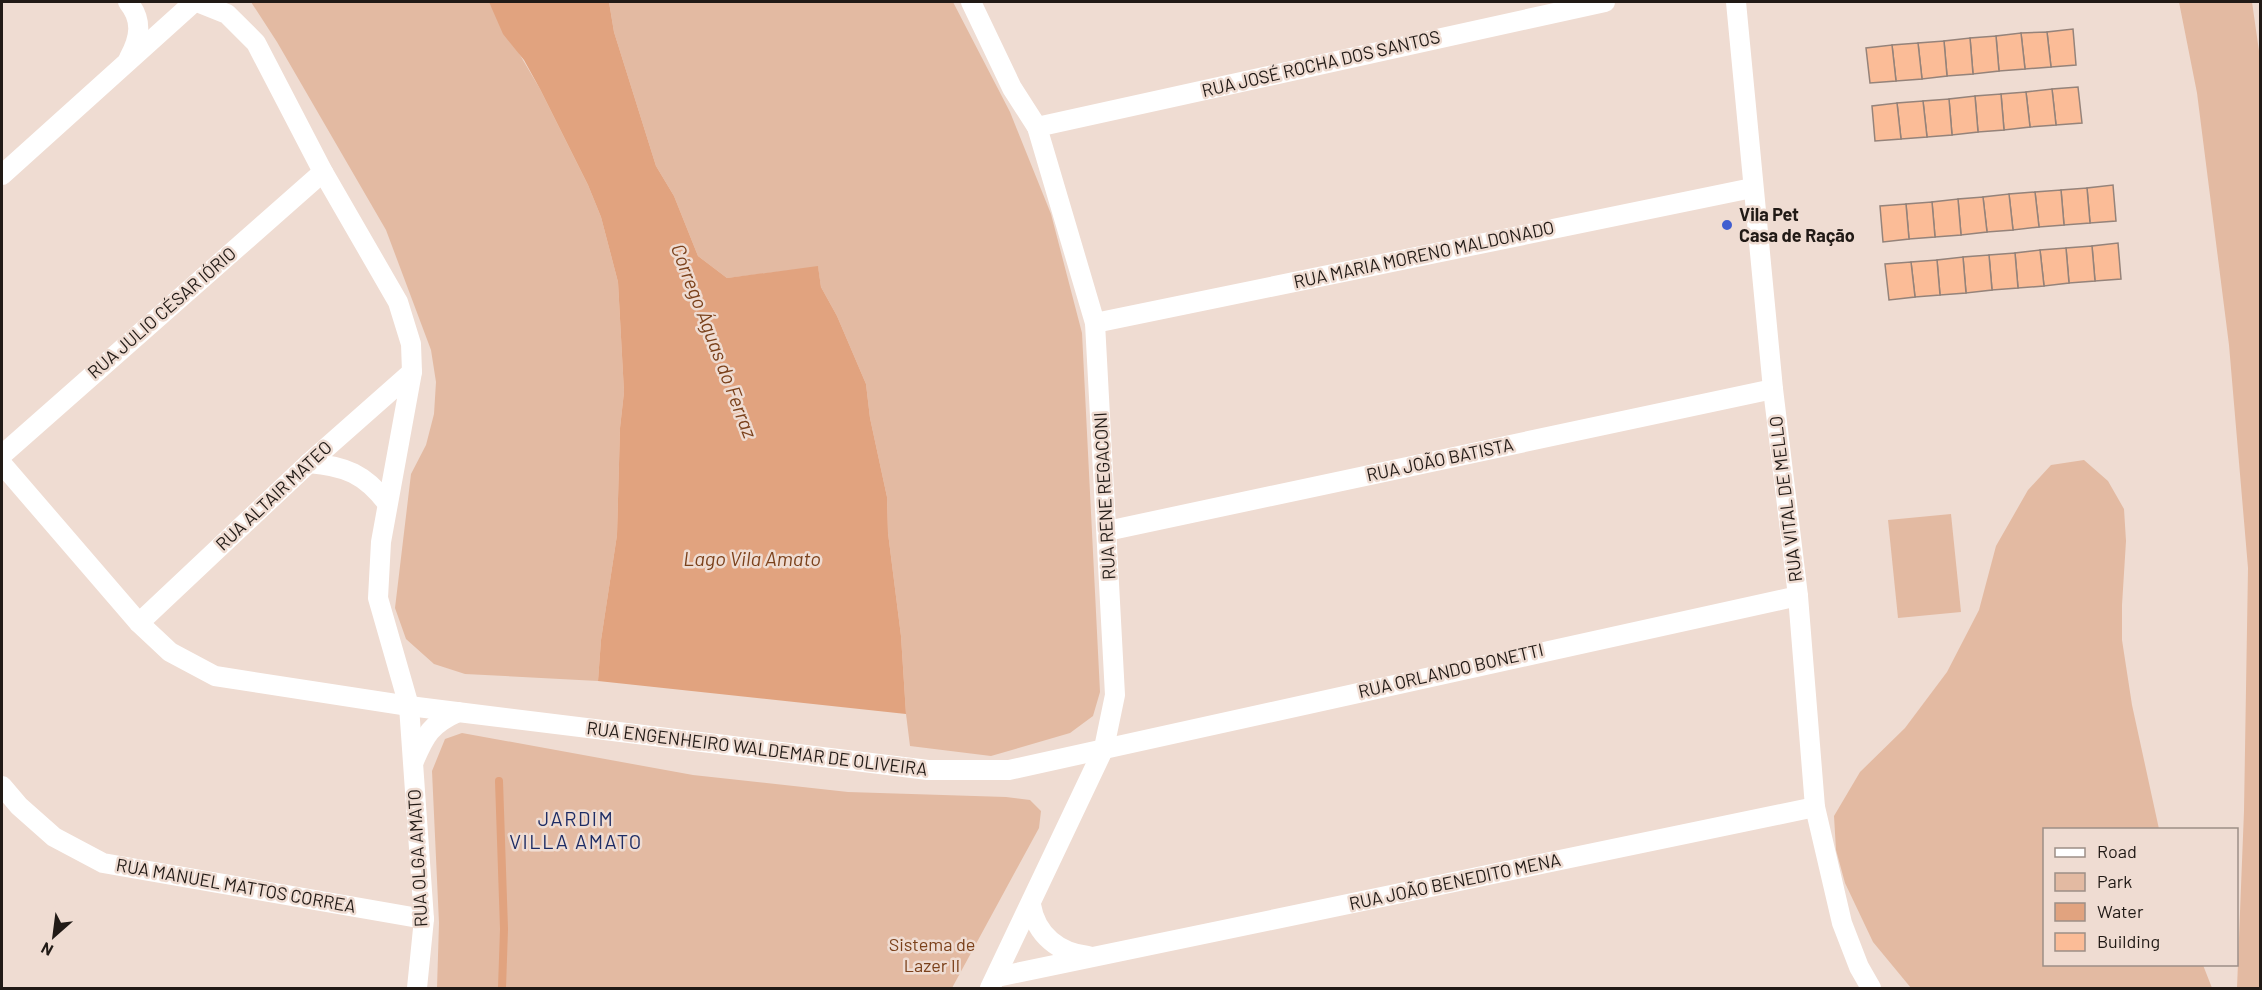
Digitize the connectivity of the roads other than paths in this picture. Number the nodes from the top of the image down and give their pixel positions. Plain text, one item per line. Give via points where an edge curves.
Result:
1 (128, 2) edge
2 (195, 2) edge
3 (971, 2) edge
4 (1605, 2) edge
5 (1736, 2) edge
6 (128, 60) junction
7 (1037, 128) junction
8 (322, 172) junction
9 (2, 175) edge
10 (1752, 188) junction
11 (1095, 323) junction
12 (412, 372) junction
13 (1773, 389) junction
14 (2, 455) edge
15 (309, 463) junction
16 (2, 464) edge
17 (387, 503) junction
18 (1107, 531) junction
19 (1798, 596) junction
20 (139, 623) junction
21 (409, 706) junction
22 (458, 712) junction
23 (1104, 748) junction
24 (413, 764) junction
25 (2, 786) edge
26 (1815, 807) junction
27 (1031, 905) junction
28 (424, 919) junction
29 (1094, 957) junction
30 (994, 983) edge
31 (417, 988) edge
32 (1871, 988) edge

1 - 6 street via 139,21 137,44
2 - 6 street
2 - 8 street, RUA OLGA AMATO via 227,14 256,43
3 - 7 street, RUA RENE REGACONI via 1012,88
4 - 7 street, RUA JOSÉ ROCHA DOS SANTOS
5 - 10 street, RUA VITAL DE MELLO
6 - 9 street
7 - 11 street, RUA RENE REGACONI
8 - 12 street, RUA OLGA AMATO via 398,302 411,344
8 - 14 street, RUA JULIO CÉSAR IÓRIO
10 - 11 street, RUA MARIA MORENO MALDONADO
10 - 13 street, RUA VITAL DE MELLO
11 - 18 street, RUA RENE REGACONI
12 - 15 street, RUA ALTAIR MATEO
12 - 17 street, RUA OLGA AMATO
13 - 18 street, RUA JOÃO BATISTA
13 - 19 street, RUA VITAL DE MELLO
15 - 17 street via 336,465 353,472 374,485
15 - 20 street, RUA ALTAIR MATEO
16 - 20 street, RUA ENGENHEIRO WALDEMAR DE OLIVEIRA
17 - 21 street, RUA OLGA AMATO via 378,598
18 - 23 street, RUA RENE REGACONI via 1115,695
19 - 23 street, RUA ORLANDO BONETTI
19 - 26 street, RUA VITAL DE MELLO
20 - 21 street, RUA ENGENHEIRO WALDEMAR DE OLIVEIRA via 170,652 215,676
21 - 22 street, RUA ENGENHEIRO WALDEMAR DE OLIVEIRA
21 - 24 street, RUA OLGA AMATO
22 - 23 street, RUA ENGENHEIRO WALDEMAR DE OLIVEIRA via 928,770 1009,770
22 - 24 street, RUA OLGA AMATO via 433,726
23 - 27 street, RUA RENE REGACONI
24 - 28 street, RUA OLGA AMATO
25 - 28 street, RUA MANUEL MATTOS CORREA via 54,837 103,863
26 - 29 street, RUA JOÃO BENEDITO MENA
26 - 32 street, RUA VITAL DE MELLO via 1842,923
27 - 29 street, RUA JOÃO BENEDITO MENA via 1039,929 1053,944 1073,954
27 - 30 street, RUA RENE REGACONI
28 - 31 street, RUA OLGA AMATO
29 - 30 street, RUA JOÃO BENEDITO MENA

